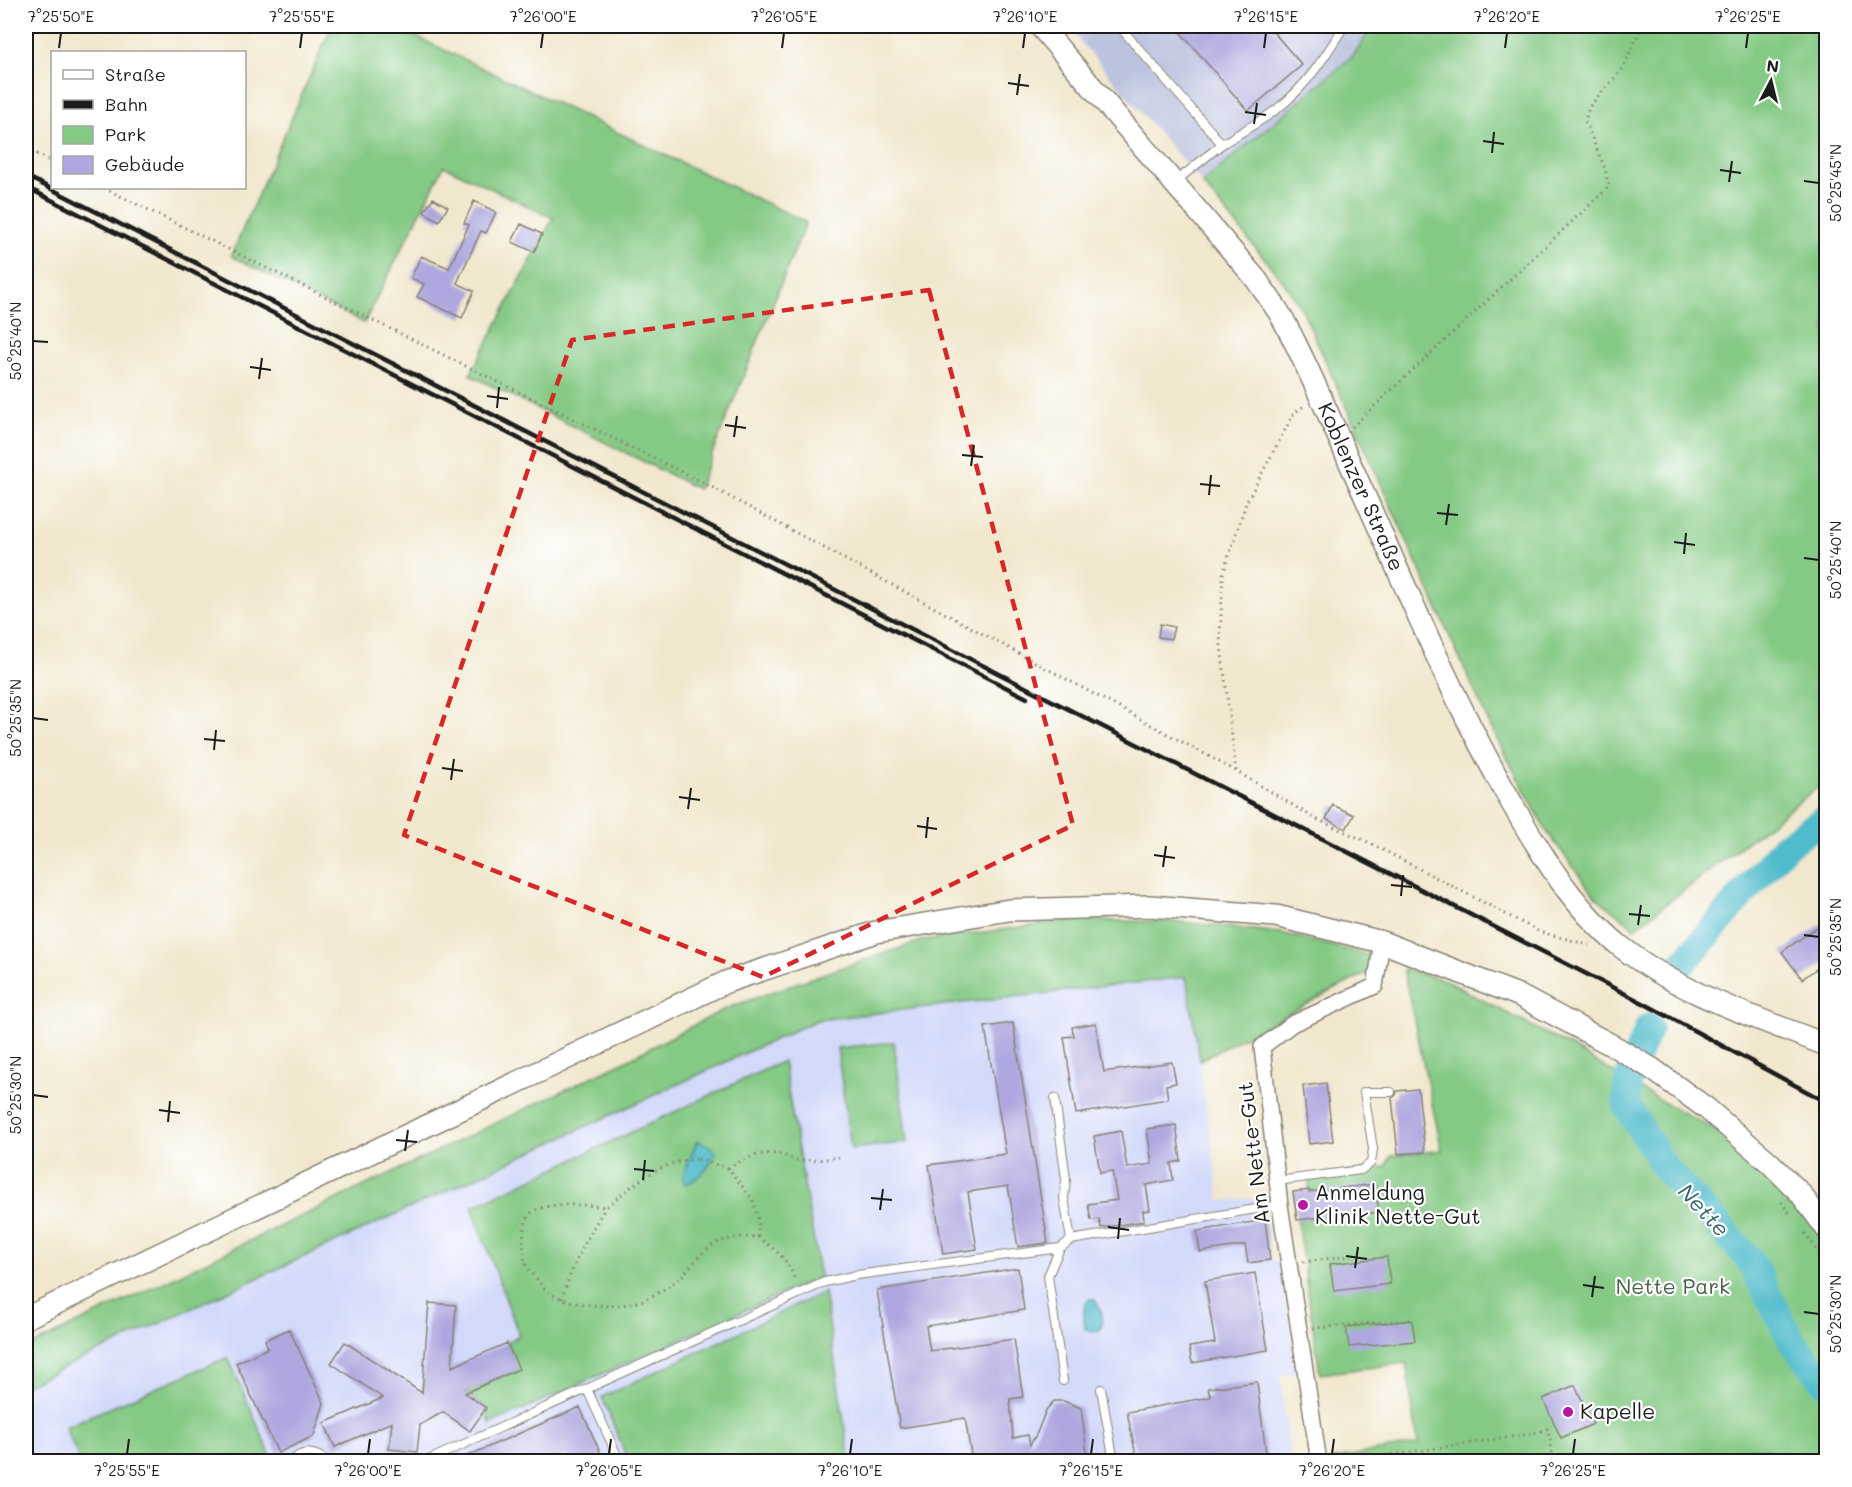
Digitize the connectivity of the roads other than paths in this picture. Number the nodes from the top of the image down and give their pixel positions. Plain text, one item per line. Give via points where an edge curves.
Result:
1 (1040, 26) edge
2 (1119, 26) edge
3 (1344, 26) edge
4 (1222, 144) junction
5 (1174, 182) junction
6 (1382, 942) junction
7 (1827, 1045) edge
8 (1391, 1092) dead end
9 (1055, 1098) dead end
10 (1277, 1181) junction
11 (1280, 1205) junction
12 (1827, 1228) edge
13 (1071, 1240) junction
14 (1060, 1248) junction
15 (26, 1318) edge
16 (1063, 1381) dead end
17 (587, 1389) junction
18 (1101, 1389) dead end
19 (292, 1461) edge
20 (328, 1461) edge
21 (424, 1461) edge
22 (620, 1461) edge
23 (1114, 1461) edge
24 (1319, 1461) edge

1 - 5 main road, Koblenzer Straße
2 - 4 lane
3 - 4 lane via 1304,84 1277,109
4 - 5 lane
5 - 7 main road, Koblenzer Straße via 1256,279 1283,319 1475,738 1536,845 1565,887 1620,945 1678,984
6 - 10 street, Am Nette-Gut via 1375,986 1292,1024 1262,1047
6 - 12 main road via 1518,995 1650,1068 1706,1108 1769,1162
6 - 15 main road via 1276,916 1150,906 1009,910 876,932 726,982
8 - 10 lane via 1364,1092 1371,1163 1361,1170
9 - 13 lane
10 - 11 street, Am Nette-Gut
11 - 13 lane
11 - 24 street, Am Nette-Gut
13 - 14 lane
14 - 16 lane via 1048,1276
14 - 17 lane via 825,1282
17 - 21 lane
17 - 22 lane
18 - 23 lane
19 - 20 lane via 314,1452

